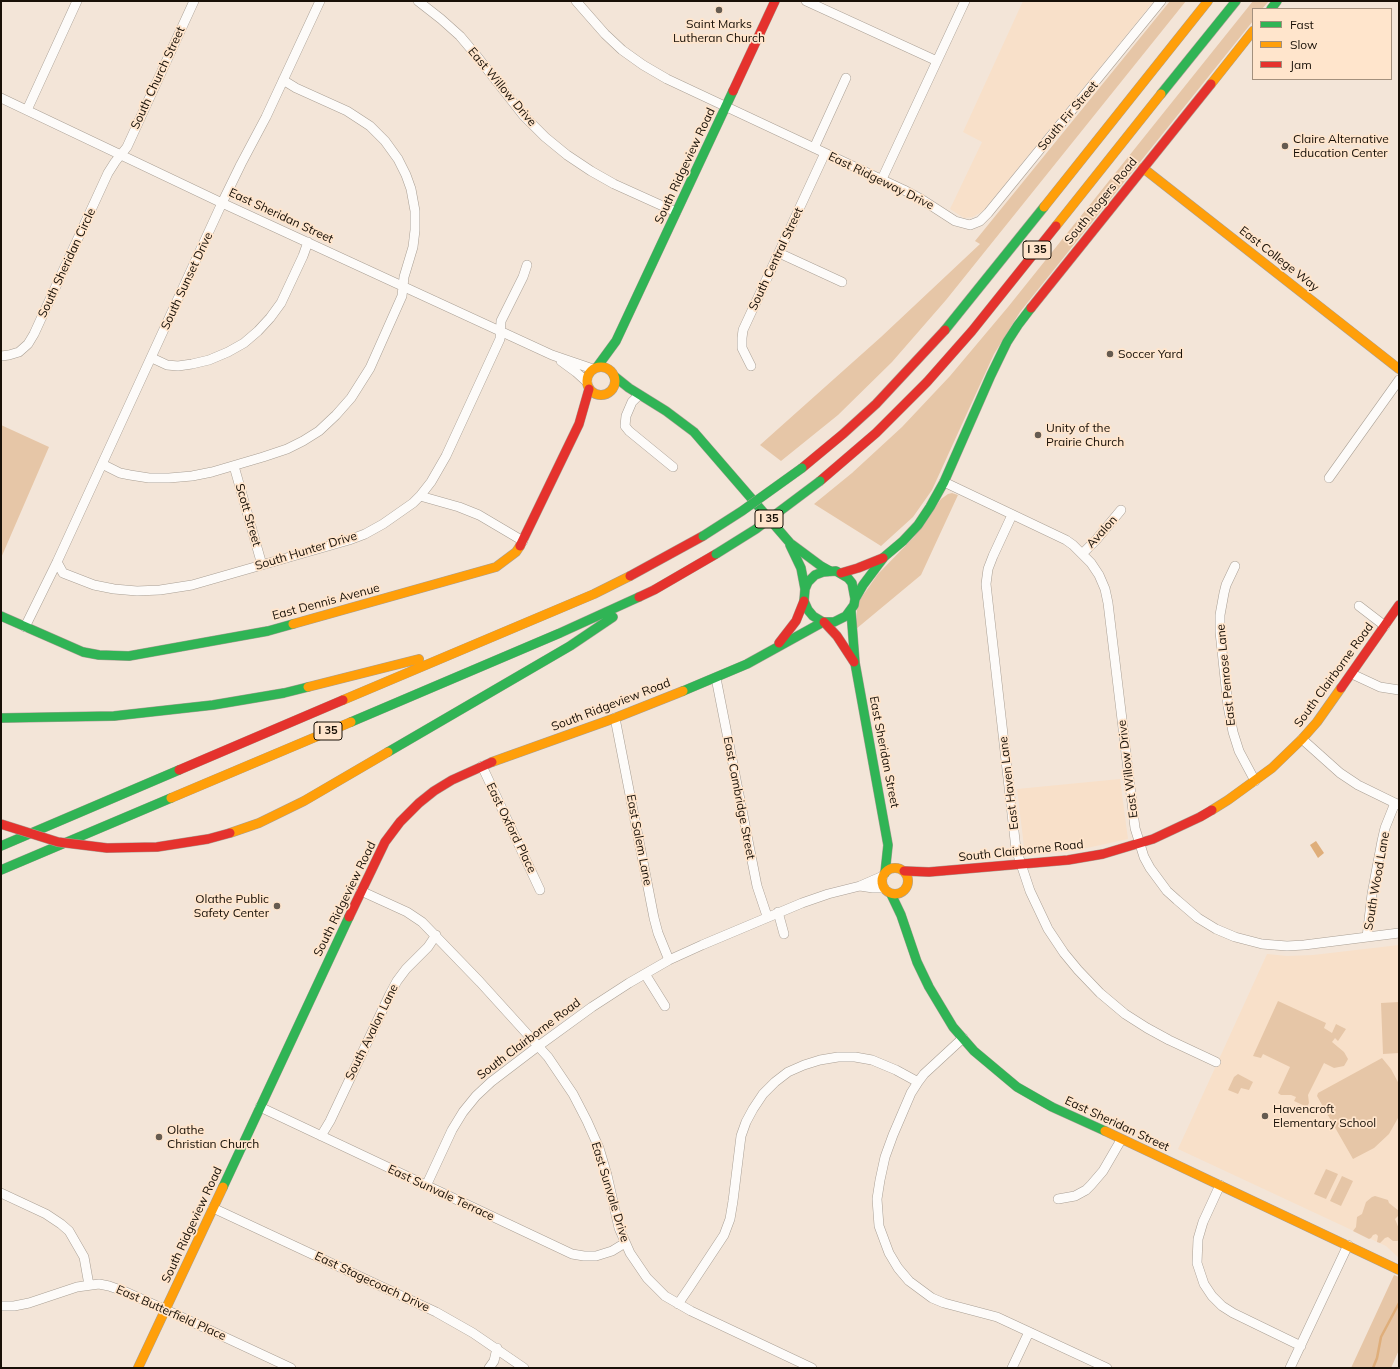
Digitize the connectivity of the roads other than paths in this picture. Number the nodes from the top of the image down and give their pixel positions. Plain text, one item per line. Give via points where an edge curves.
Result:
1 (77, 1) edge
2 (194, 1) edge
3 (320, 1) edge
4 (418, 1) edge
5 (576, 1) edge
6 (775, 1) edge
7 (806, 1) edge
8 (965, 1) edge
9 (1161, 1) edge
10 (1208, 1) edge
11 (1236, 1) edge
12 (1252, 32) edge
13 (937, 61) junction
14 (846, 78) dead end
15 (283, 80) junction
16 (2, 103) edge
17 (726, 106) junction
18 (27, 110) junction
19 (814, 148) junction
20 (825, 153) junction
21 (120, 155) junction
22 (1143, 168) junction
23 (882, 179) junction
24 (222, 203) junction
25 (676, 212) junction
26 (970, 225) joint
27 (308, 242) junction
28 (779, 253) junction
29 (527, 265) dead end
30 (842, 282) dead end
31 (403, 286) junction
32 (501, 331) junction
33 (616, 341) junction
34 (552, 354) junction
35 (1, 356) edge
36 (152, 358) junction
37 (751, 366) dead end
38 (595, 368) junction
39 (1399, 369) edge
40 (613, 374) junction
41 (1399, 380) edge
42 (588, 385) junction
43 (606, 394) junction
44 (638, 395) junction
45 (579, 424) junction
46 (102, 464) junction
47 (234, 466) junction
48 (673, 467) dead end
49 (1329, 478) dead end
50 (944, 482) junction
51 (420, 496) junction
52 (1122, 510) dead end
53 (1012, 515) junction
54 (523, 541) junction
55 (790, 543) junction
56 (1082, 554) junction
57 (884, 557) junction
58 (57, 562) junction
59 (262, 565) junction
60 (1235, 566) dead end
61 (830, 571) junction
62 (841, 573) junction
63 (805, 589) junction
64 (654, 590) junction
65 (855, 599) junction
66 (804, 601) junction
67 (1399, 605) edge
68 (1358, 606) dead end
69 (851, 611) junction
70 (1, 616) edge
71 (824, 622) junction
72 (1385, 626) junction
73 (25, 627) junction
74 (467, 647) junction
75 (774, 648) junction
76 (855, 663) junction
77 (1352, 674) junction
78 (716, 678) junction
79 (1399, 690) edge
80 (1, 718) edge
81 (615, 718) junction
82 (1302, 739) junction
83 (482, 766) junction
84 (1256, 781) junction
85 (1397, 804) edge
86 (1, 824) edge
87 (1139, 843) junction
88 (888, 845) junction
89 (1, 846) edge
90 (1021, 865) junction
91 (1, 870) edge
92 (902, 870) junction
93 (929, 872) junction
94 (884, 874) junction
95 (860, 886) junction
96 (906, 888) junction
97 (540, 890) dead end
98 (361, 891) junction
99 (887, 891) junction
100 (778, 912) junction
101 (902, 915) junction
102 (767, 916) junction
103 (1399, 933) edge
104 (784, 934) dead end
105 (436, 935) junction
106 (1367, 937) junction
107 (669, 960) junction
108 (645, 974) junction
109 (665, 1006) dead end
110 (963, 1038) junction
111 (538, 1045) junction
112 (1216, 1062) dead end
113 (918, 1082) junction
114 (260, 1108) junction
115 (321, 1136) junction
116 (1121, 1140) junction
117 (1220, 1185) junction
118 (426, 1186) junction
119 (1, 1193) edge
120 (1058, 1199) dead end
121 (213, 1208) junction
122 (625, 1243) junction
123 (1348, 1245) junction
124 (1399, 1270) edge
125 (89, 1286) junction
126 (678, 1304) junction
127 (1, 1306) edge
128 (165, 1309) junction
129 (1029, 1332) junction
130 (1301, 1346) junction
131 (496, 1348) junction
132 (139, 1367) edge
133 (291, 1368) edge
134 (489, 1368) edge
135 (524, 1368) edge
136 (812, 1368) edge
137 (1012, 1368) edge
138 (1107, 1368) edge
139 (1290, 1368) edge

1 - 18 street
2 - 21 street, South Church Street via 127,147
3 - 15 street, South Sunset Drive
4 - 25 street, East Willow Drive via 460,36 523,115 567,155 614,184
5 - 17 street, East Ridgeway Drive via 605,34 643,65
6 - 17 main road, South Ridgeview Road
7 - 13 street
8 - 13 street
9 - 26 street, South Fir Street via 988,213 980,221
10 - 74 main road, I 35, bridge via 938,338 876,404 843,434 802,468 703,536 594,594
11 - 64 main road, I 35, bridge via 972,331 876,434 820,481 756,529
12 - 22 main road, South Rogers Road
13 - 23 street
14 - 19 street, East Ridgeway Drive
15 - 24 street, South Sunset Drive
15 - 31 street via 358,118 385,141 398,159 411,189 416,230
16 - 18 street, East Sheridan Street
17 - 19 street, East Ridgeway Drive
17 - 25 main road, South Ridgeview Road
18 - 21 street, East Sheridan Street
19 - 20 street, East Ridgeway Drive
20 - 23 street, East Ridgeway Drive
20 - 28 street, South Central Street
21 - 24 street, East Sheridan Street
21 - 35 street, South Sheridan Circle via 108,173 34,334 19,352
22 - 39 main road, East College Way
22 - 50 main road, South Rogers Road via 1007,342
23 - 26 street, East Ridgeway Drive via 921,199 955,221
24 - 27 street, East Sheridan Street
24 - 36 street, South Sunset Drive
25 - 33 main road, South Ridgeview Road
27 - 31 street, East Sheridan Street
27 - 36 street via 304,256 281,303 266,323 244,343 209,360 192,364 167,365
28 - 30 street
28 - 37 street, South Central Street via 743,330 742,348
29 - 32 street, South Hunter Drive via 501,321
31 - 32 street, East Sheridan Street
31 - 47 street via 402,296 364,379 336,415 319,431 287,449
32 - 34 street, East Sheridan Street
32 - 51 street, South Hunter Drive via 500,339 453,441 431,482
33 - 38 main road, South Ridgeview Road
33 - 40 main road, South Ridgeview Road
34 - 38 street, East Sheridan Street
34 - 42 street, East Sheridan Street via 576,372
36 - 46 street, South Sunset Drive
38 - 40 main road via 605,367
38 - 42 main road via 588,375
40 - 43 main road via 614,386
40 - 44 main road
41 - 49 street
42 - 43 main road via 595,394
42 - 45 main road, East Dennis Avenue
43 - 44 main road
43 - 45 main road, East Dennis Avenue
44 - 48 street via 626,416 625,426
44 - 55 main road via 666,411 694,432
45 - 54 main road, East Dennis Avenue
46 - 47 street via 120,473 169,478 192,476
46 - 58 street, South Sunset Drive
47 - 59 street, Scott Street
50 - 53 street, East Willow Drive
50 - 57 main road, South Rogers Road via 918,525
51 - 54 street via 479,514
51 - 59 street, South Hunter Drive via 383,524 365,534
52 - 56 street, Avalon
53 - 56 street, East Willow Drive via 1066,540
53 - 90 street, East Haven Lane via 993,556 986,584 1016,849
54 - 73 main road, East Dennis Avenue via 516,552 505,561 484,571 268,631 148,654 112,656 83,652
55 - 61 main road
55 - 63 main road via 801,568
56 - 87 street, East Willow Drive via 1099,576 1108,603 1134,828
57 - 62 main road
57 - 65 main road
58 - 59 street, South Hunter Drive via 63,573 76,579 114,589 137,591 181,588
58 - 73 street, South Sunset Drive
60 - 84 street, East Penrose Lane via 1224,593 1220,632 1233,732 1239,751
61 - 62 main road
61 - 63 main road via 815,575
62 - 65 main road via 852,583
63 - 66 main road
64 - 86 main road, bridge via 570,646 304,801 259,823 208,839 157,847 108,848 58,842
64 - 91 main road, I 35 via 560,633
65 - 69 main road
66 - 71 main road via 813,616
66 - 75 main road, South Ridgeview Road via 796,621
67 - 72 main road, South Clairborne Road
68 - 72 street, South Clairborne Road
69 - 71 main road via 841,620
69 - 76 main road, East Sheridan Street
70 - 73 main road, East Dennis Avenue
71 - 75 main road, South Ridgeview Road
71 - 76 main road, East Sheridan Street via 838,636
72 - 77 main road, South Clairborne Road
74 - 80 main road via 284,693 214,706 114,716
74 - 89 main road, I 35
75 - 78 main road, South Ridgeview Road
76 - 88 main road, East Sheridan Street
77 - 79 street via 1380,687
77 - 82 main road, South Clairborne Road
78 - 81 main road, South Ridgeview Road
78 - 102 street, East Cambridge Street via 757,886
81 - 83 main road, South Ridgeview Road
81 - 107 street, East Salem Lane via 656,925
82 - 84 main road, South Clairborne Road
82 - 85 street via 1340,773
83 - 97 street, East Oxford Place
83 - 98 main road, South Ridgeview Road via 452,780 415,806 385,842
84 - 87 main road, South Clairborne Road via 1200,817
85 - 106 street, South Wood Lane via 1385,828 1382,841
87 - 90 main road, South Clairborne Road via 1103,854
87 - 106 street, East Willow Drive via 1150,868 1183,907 1216,929 1235,937 1287,946
88 - 92 main road, East Sheridan Street
88 - 94 main road, East Sheridan Street
90 - 93 main road, South Clairborne Road
90 - 112 street, East Haven Lane via 1048,929 1064,953 1091,984 1125,1014 1147,1028
92 - 93 main road, South Clairborne Road
92 - 94 main road via 889,869
92 - 96 main road via 907,875
93 - 96 main road, South Clairborne Road
94 - 95 street, South Clairborne Road
94 - 99 main road via 882,884
95 - 99 street, South Clairborne Road
95 - 100 street, South Clairborne Road via 828,894
96 - 99 main road via 896,895
96 - 101 main road, East Sheridan Street
98 - 105 street, East Sunvale Drive via 408,912
98 - 114 main road, South Ridgeview Road
99 - 101 main road, East Sheridan Street
100 - 102 street, South Clairborne Road
100 - 104 street
101 - 110 main road, East Sheridan Street via 917,962 929,987 953,1027
102 - 107 street, South Clairborne Road
103 - 106 street, East Willow Drive
105 - 111 street, East Sunvale Drive
105 - 115 street, South Avalon Lane via 397,980
107 - 108 street, South Clairborne Road
108 - 109 street
108 - 111 street, South Clairborne Road
110 - 113 street
110 - 116 main road, East Sheridan Street via 997,1071 1023,1090
111 - 118 street, South Clairborne Road via 491,1082 463,1112
111 - 122 street, East Sunvale Drive via 559,1072 587,1120 599,1148
113 - 126 street via 872,1060 855,1057 820,1060 788,1072 775,1082 753,1109 741,1136 730,1219 724,1235
113 - 129 street via 911,1092 893,1135 880,1180 878,1217 889,1254 909,1281 932,1298 944,1304 997,1317
114 - 115 street, East Sunvale Terrace
114 - 121 main road, South Ridgeview Road
115 - 118 street, East Sunvale Terrace
116 - 117 main road, East Sheridan Street
116 - 120 street via 1103,1171 1086,1190 1075,1196
117 - 123 main road, East Sheridan Street
117 - 130 street via 1198,1239 1197,1262 1204,1284 1217,1301 1233,1314
118 - 122 street, East Sunvale Terrace via 572,1254 596,1256
119 - 125 street via 46,1214 69,1231 84,1256
121 - 128 main road, South Ridgeview Road
121 - 131 street, East Stagecoach Drive via 436,1312
122 - 126 street, East Sunvale Drive via 647,1278 665,1296
123 - 124 main road, East Sheridan Street
123 - 130 street
125 - 127 street, East Butterfield Place via 77,1287 29,1303
125 - 128 street, East Butterfield Place via 109,1286
126 - 136 street, East Sunvale Drive
128 - 132 main road, South Ridgeview Road
128 - 133 street, East Butterfield Place
129 - 137 street
129 - 138 street
130 - 139 street
131 - 134 street via 494,1362
131 - 135 street, East Stagecoach Drive

